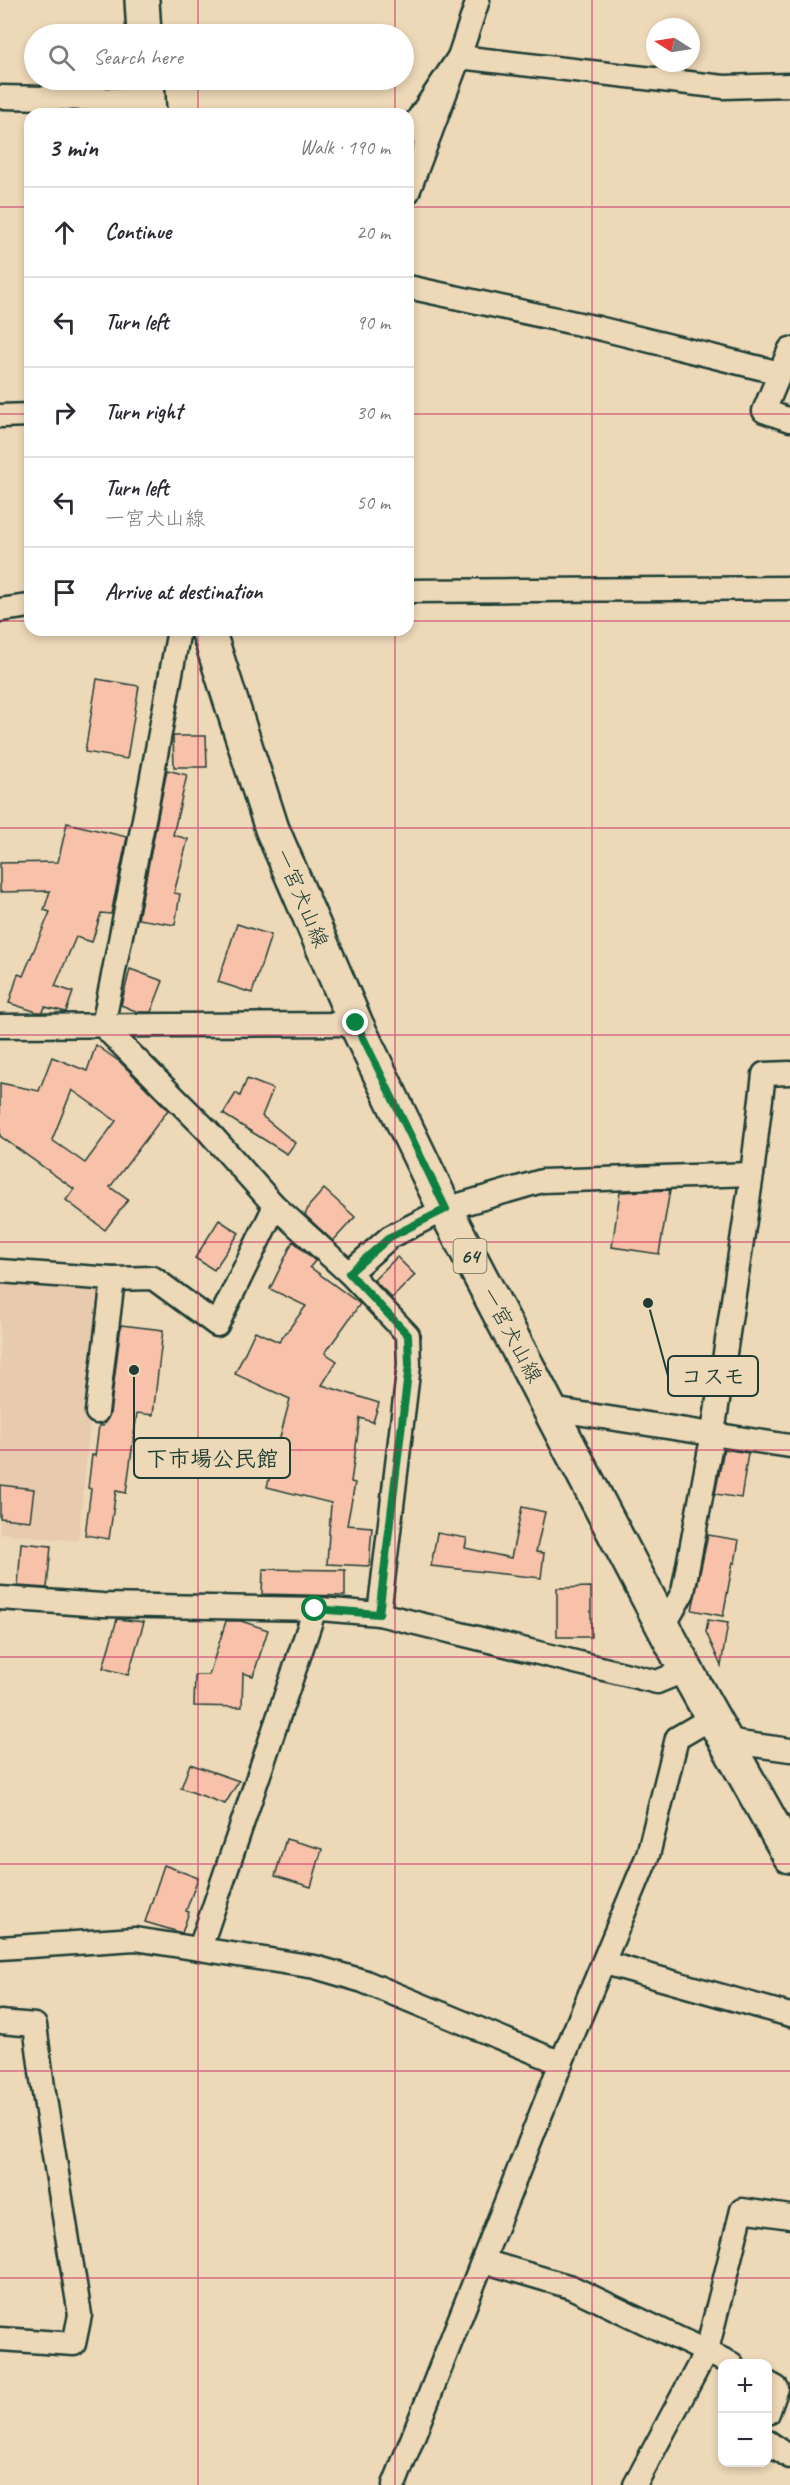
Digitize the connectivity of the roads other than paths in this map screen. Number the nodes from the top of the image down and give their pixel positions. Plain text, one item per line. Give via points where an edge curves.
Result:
1 (142, 0) edge
2 (478, 0) edge
3 (143, 24) edge
4 (459, 57) junction
5 (790, 85) edge
6 (0, 97) edge
7 (148, 98) edge
8 (414, 125) edge
9 (414, 176) edge
10 (414, 288) edge
11 (790, 350) edge
12 (780, 373) junction
13 (24, 415) edge
14 (0, 416) edge
15 (790, 420) edge
16 (790, 588) edge
17 (414, 591) edge
18 (24, 607) edge
19 (0, 610) edge
20 (178, 636) edge
21 (210, 636) edge
22 (356, 1023) junction
23 (0, 1026) edge
24 (103, 1026) junction
25 (790, 1073) edge
26 (752, 1174) junction
27 (275, 1206) junction
28 (446, 1209) junction
29 (0, 1271) edge
30 (349, 1273) junction
31 (113, 1279) junction
32 (551, 1409) junction
33 (97, 1412) dead end
34 (713, 1433) junction
35 (790, 1446) edge
36 (0, 1598) edge
37 (315, 1609) junction
38 (379, 1614) junction
39 (664, 1626) junction
40 (686, 1670) junction
41 (719, 1729) junction
42 (790, 1750) edge
43 (790, 1856) edge
44 (0, 1948) edge
45 (200, 1948) junction
46 (605, 1963) junction
47 (790, 2015) edge
48 (0, 2022) edge
49 (561, 2063) junction
50 (790, 2217) edge
51 (483, 2261) junction
52 (0, 2339) edge
53 (707, 2350) junction
54 (723, 2359) edge
55 (772, 2385) edge
56 (772, 2402) edge
57 (772, 2445) edge
58 (790, 2457) edge
59 (394, 2485) edge
60 (635, 2485) edge

1 - 3 main road
2 - 4 street
4 - 5 street via 724,87
4 - 8 street
4 - 9 street
6 - 7 street
10 - 12 street
11 - 12 street
12 - 15 street via 764,411
13 - 14 street
16 - 17 street
18 - 19 street
20 - 24 street
21 - 22 main road, 一宮犬山線 / 64 via 272,829
22 - 24 street
22 - 28 main road, 一宮犬山線 / 64
23 - 24 street
24 - 27 street via 207,1130
25 - 26 street via 764,1074
26 - 28 street via 542,1181
26 - 34 street
27 - 30 street
27 - 31 street via 217,1325 153,1278
28 - 30 street via 390,1237
28 - 32 main road, 一宮犬山線 / 64
29 - 31 street
30 - 38 street via 408,1335 409,1365
31 - 33 street
32 - 34 street
32 - 39 main road, 一宮犬山線 / 64
34 - 35 street
34 - 39 street via 684,1592
36 - 37 street via 102,1605
37 - 38 street
37 - 45 street
38 - 40 street via 657,1682
39 - 40 main road, 一宮犬山線 / 64
40 - 41 main road, 一宮犬山線 / 64
41 - 42 street
41 - 43 main road, 一宮犬山線 / 64
41 - 46 street via 677,1738 648,1855
44 - 45 street via 135,1939
45 - 49 street via 315,1967 363,1981
46 - 47 street
46 - 49 street
48 - 52 street via 35,2025 80,2315 74,2344
49 - 51 street
50 - 53 street via 742,2210
51 - 53 street via 571,2287
51 - 59 street
53 - 54 street
53 - 60 street
55 - 56 street via 777,2388
57 - 58 street

